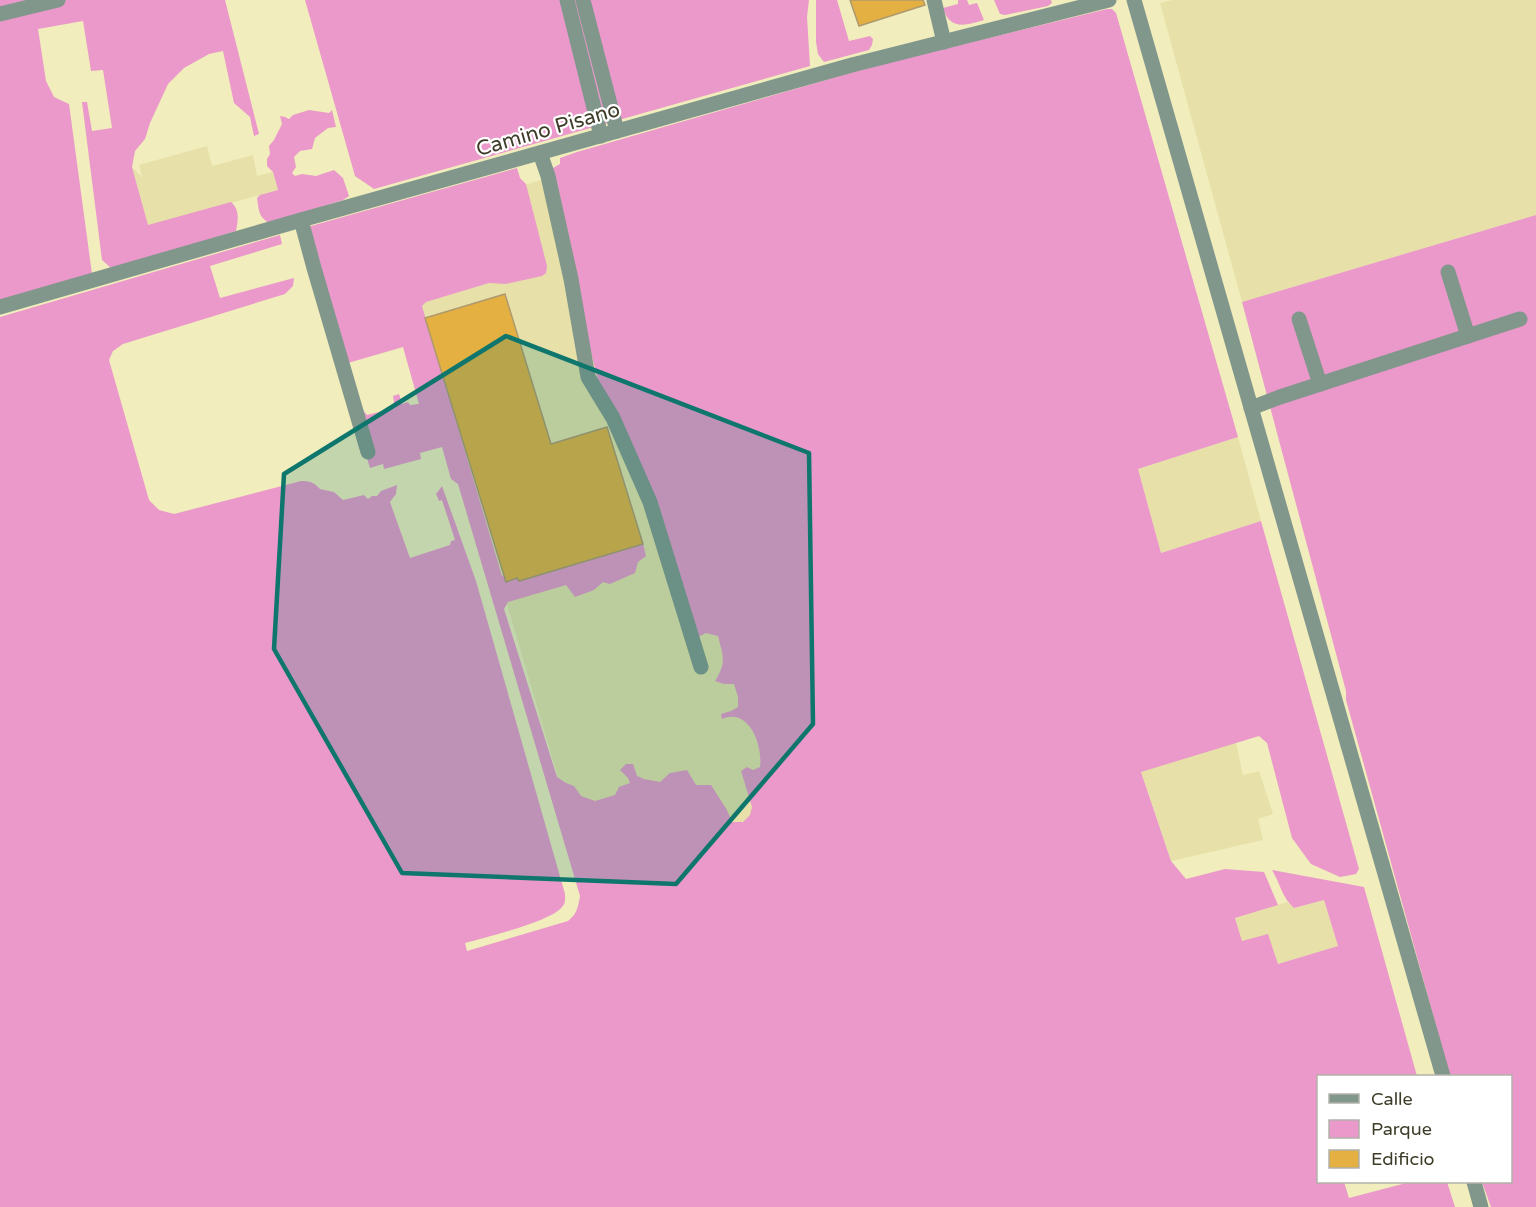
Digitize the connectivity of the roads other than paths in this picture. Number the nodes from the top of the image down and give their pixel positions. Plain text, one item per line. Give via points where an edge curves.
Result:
1 (58, 0) edge
2 (567, 0) edge
3 (583, 0) edge
4 (934, 0) edge
5 (1109, 0) edge
6 (1134, 0) edge
7 (0, 14) edge
8 (944, 42) junction
9 (617, 131) junction
10 (601, 136) junction
11 (540, 153) junction
12 (301, 220) junction
13 (1448, 272) dead end
14 (0, 307) edge
15 (1299, 319) dead end
16 (1520, 319) dead end
17 (1468, 336) junction
18 (1320, 384) junction
19 (1251, 408) junction
20 (368, 452) dead end
21 (701, 667) dead end
22 (1442, 1075) edge
23 (1474, 1183) edge
24 (1481, 1207) edge

1 - 7 street
2 - 10 street
3 - 9 street
4 - 8 street
5 - 8 street, Camino Pisano
6 - 19 street
8 - 9 street, Camino Pisano
9 - 10 street, Camino Pisano
10 - 11 street, Camino Pisano
11 - 12 street, Camino Pisano
11 - 21 street via 571,279 588,377 613,418 650,502
12 - 14 street, Camino Pisano
12 - 20 street
13 - 17 street
15 - 18 street
16 - 17 street
17 - 18 street
18 - 19 street
19 - 22 street
23 - 24 street

